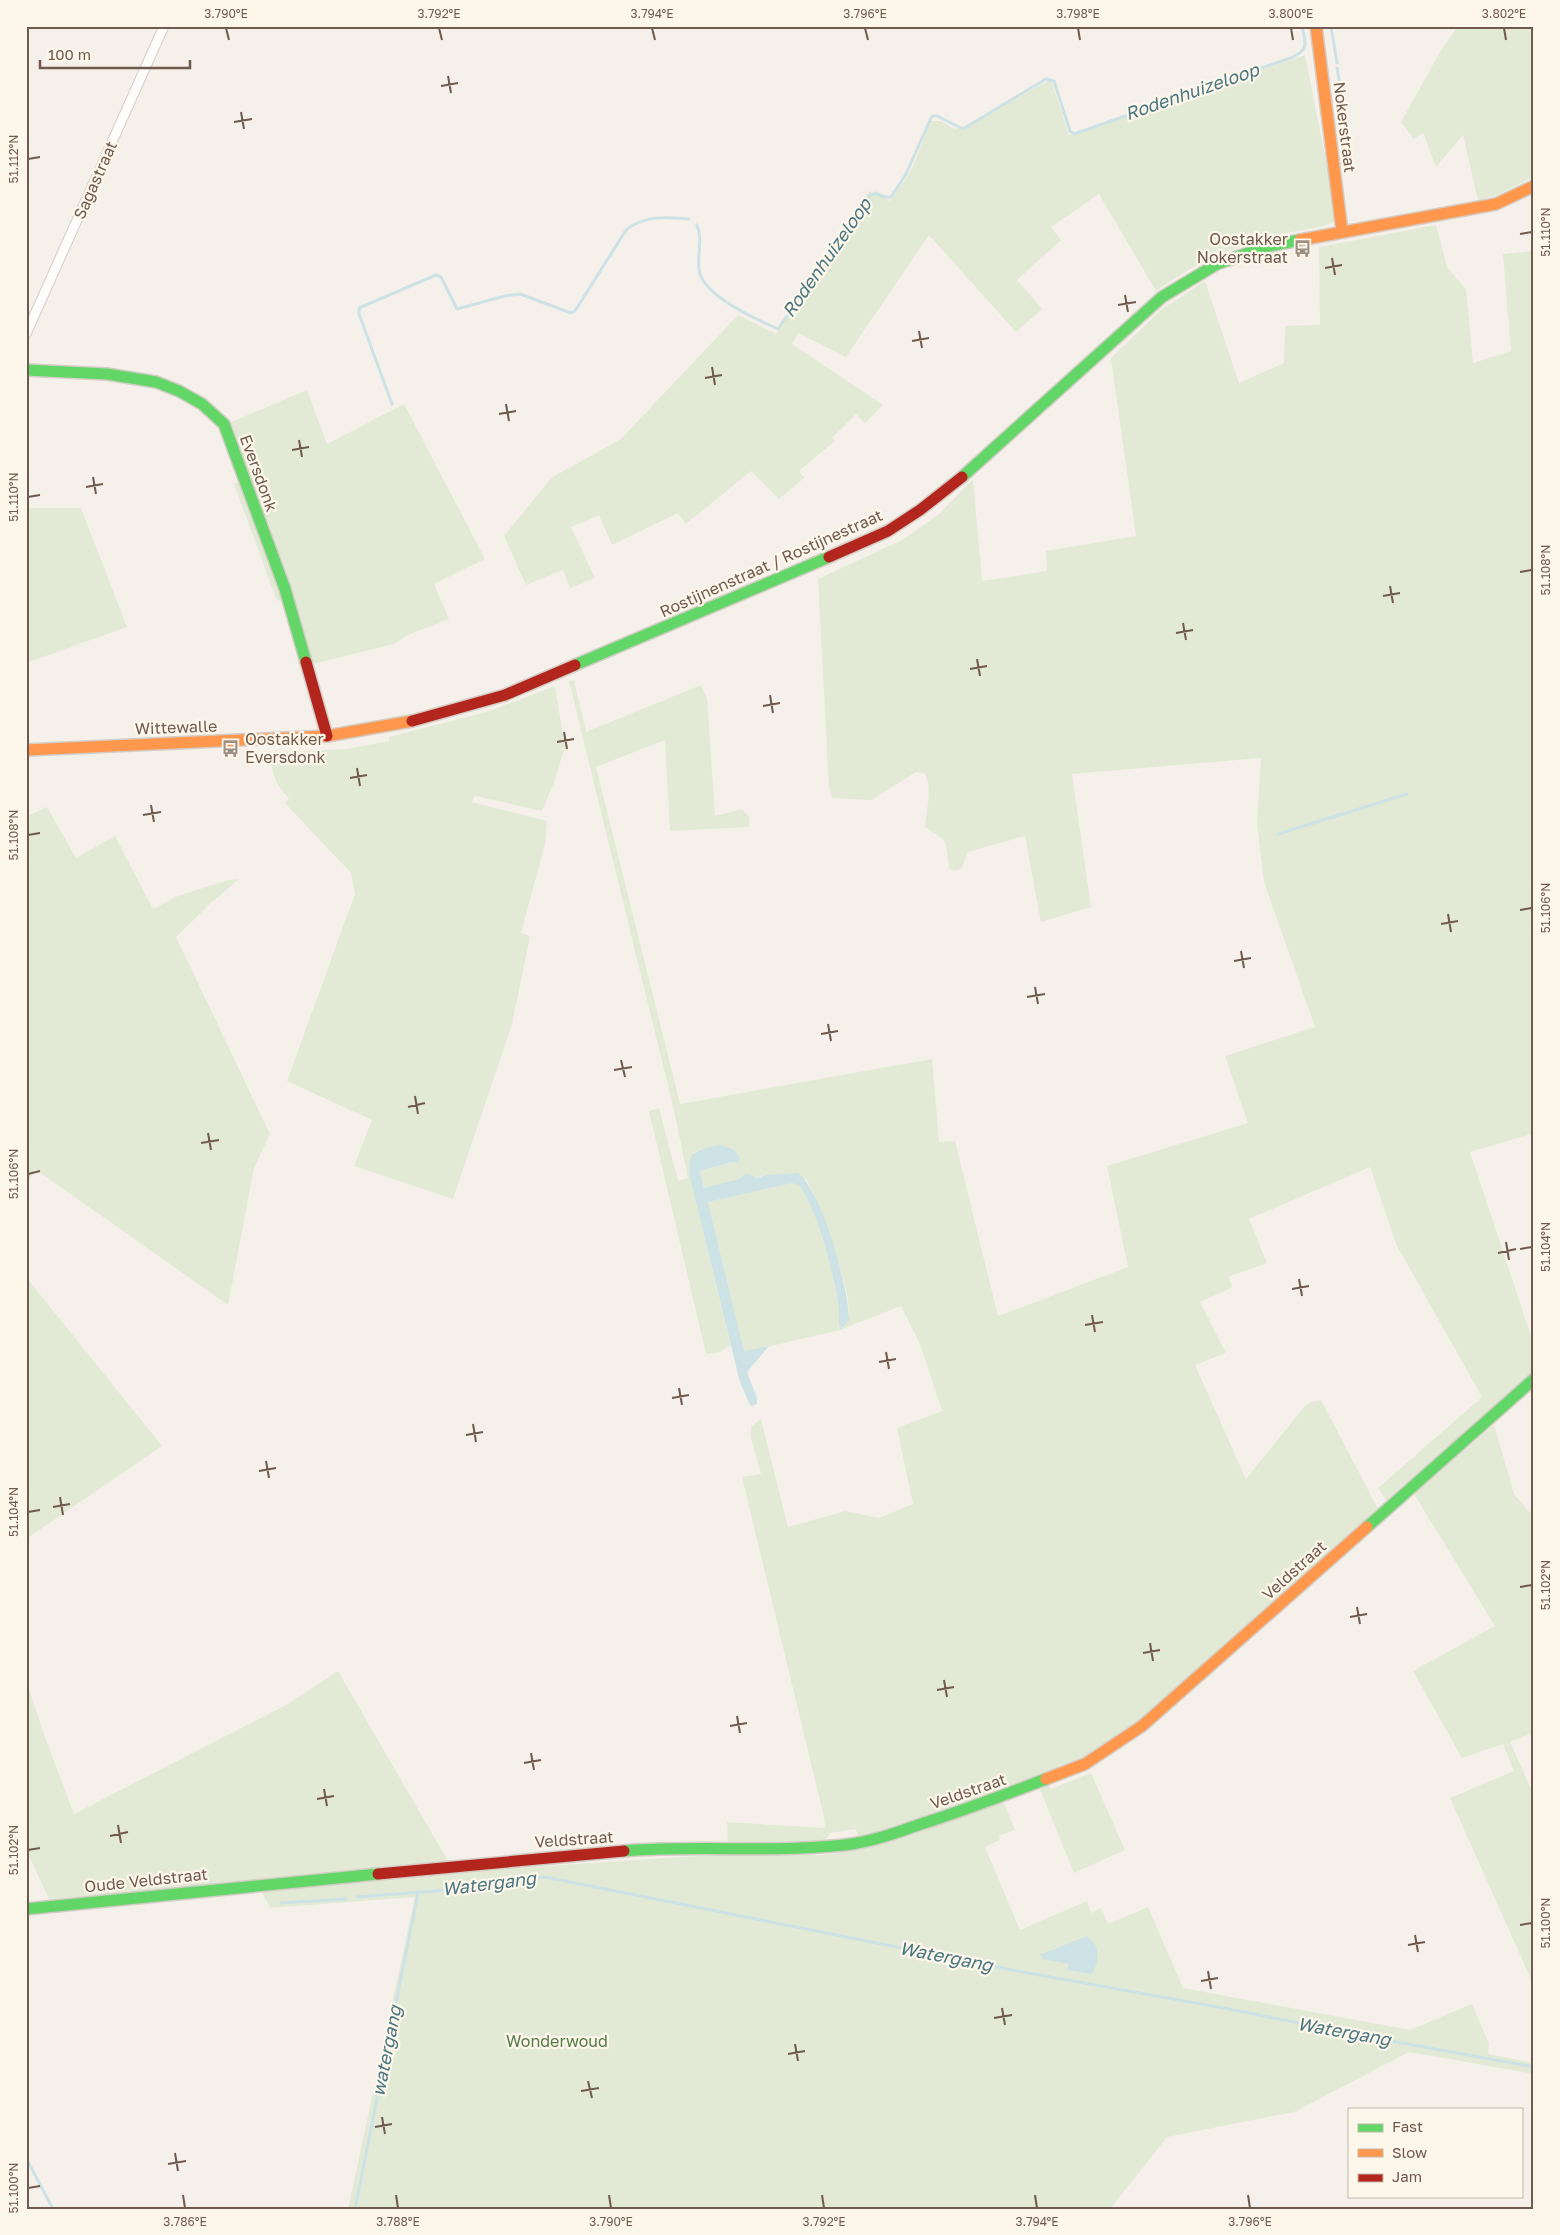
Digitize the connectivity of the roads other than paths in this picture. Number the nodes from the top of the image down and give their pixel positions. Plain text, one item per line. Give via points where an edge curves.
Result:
1 (164, 26) edge
2 (1316, 26) edge
3 (1534, 186) edge
4 (1342, 231) junction
5 (26, 334) edge
6 (26, 370) edge
7 (327, 736) junction
8 (26, 750) edge
9 (1534, 1379) edge
10 (270, 1884) joint
11 (26, 1909) edge

1 - 5 street, Sagastraat
2 - 4 street, Nokerstraat
3 - 4 street, Rostijnenstraat / Rostijnestraat via 1496,204
4 - 7 street, Rostijnenstraat / Rostijnestraat via 1234,257 1181,284 1129,325 960,480 928,506 877,537 505,695 441,716
6 - 7 street, Eversdonk via 147,378 177,389 210,410 224,424 284,589
7 - 8 street, Wittewalle
9 - 10 street, Veldstraat via 1142,1726 1085,1764 1058,1775 966,1810 880,1838 845,1845 644,1849
10 - 11 street, Oude Veldstraat

